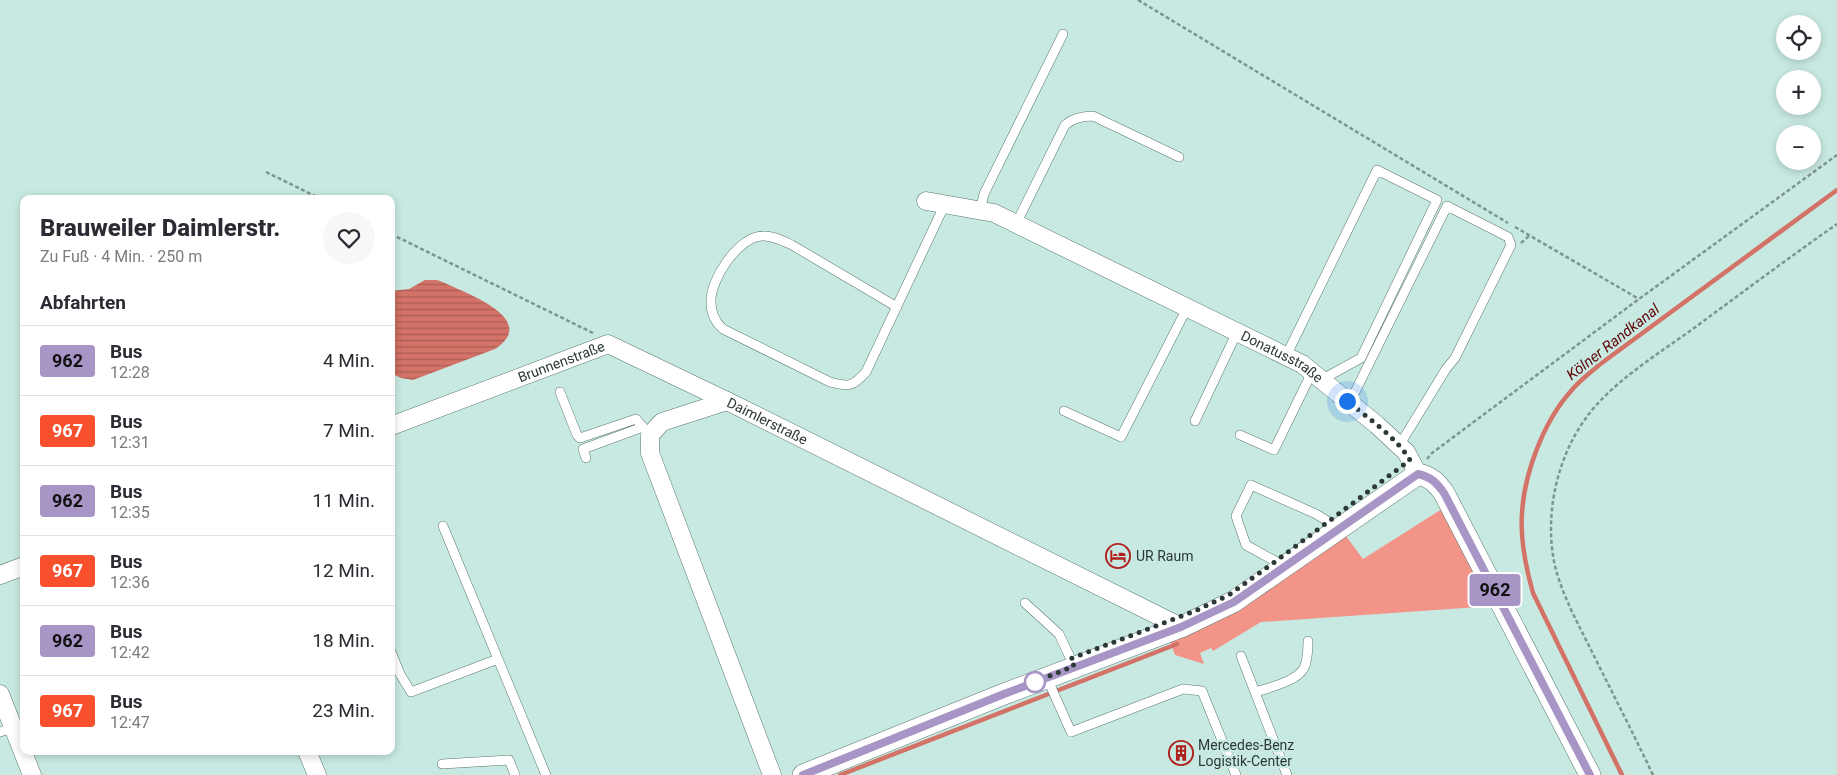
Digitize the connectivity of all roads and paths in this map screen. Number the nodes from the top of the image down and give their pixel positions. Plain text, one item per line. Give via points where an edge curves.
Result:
1 (1138, 0) edge
2 (1063, 34) dead end
3 (1837, 155) edge
4 (1180, 156) dead end
5 (266, 172) dead end
6 (312, 195) edge
7 (926, 201) dead end
8 (944, 204) junction
9 (980, 211) junction
10 (1016, 224) junction
11 (1837, 224) edge
12 (395, 236) edge
13 (1639, 299) junction
14 (897, 307) junction
15 (1186, 308) junction
16 (1237, 332) junction
17 (608, 344) junction
18 (1286, 356) junction
19 (1317, 376) junction
20 (560, 392) dead end
21 (727, 400) junction
22 (1347, 401) junction
23 (1064, 411) dead end
24 (1195, 421) dead end
25 (395, 424) edge
26 (647, 431) junction
27 (1240, 435) dead end
28 (1399, 446) junction
29 (586, 458) dead end
30 (1418, 474) junction
31 (443, 526) dead end
32 (1339, 528) junction
33 (1284, 566) junction
34 (20, 568) edge
35 (0, 575) edge
36 (1025, 603) dead end
37 (1181, 627) junction
38 (1308, 641) dead end
39 (1241, 656) dead end
40 (498, 660) junction
41 (395, 662) edge
42 (1074, 666) junction
43 (1049, 684) junction
44 (1256, 692) junction
45 (0, 694) edge
46 (6, 729) edge
47 (20, 754) edge
48 (21, 755) edge
49 (309, 755) edge
50 (442, 764) dead end
51 (32, 775) edge
52 (317, 775) edge
53 (515, 775) edge
54 (546, 775) edge
55 (772, 775) edge
56 (803, 775) edge
57 (1236, 775) edge
58 (1287, 775) edge
59 (1590, 775) edge
60 (1654, 775) edge

1 - 13 path
2 - 9 lane via 984,194
3 - 13 path
4 - 10 lane via 1093,116 1070,121 1065,125
5 - 6 path
7 - 8 street, Donatusstraße
8 - 9 street, Donatusstraße
8 - 14 lane
9 - 10 street, Donatusstraße via 994,213
10 - 15 street, Donatusstraße
11 - 60 path via 1605,395 1585,419 1561,469 1552,504 1555,566 1567,601
12 - 17 path via 599,336
13 - 30 path via 1432,453
14 - 14 lane via 866,372 853,385 844,386 723,330 716,324 710,301 714,283 734,251 749,240 762,236 792,245
15 - 16 street, Donatusstraße
15 - 23 lane via 1120,437
16 - 18 street, Donatusstraße
16 - 24 lane
17 - 21 street, Brunnenstraße
17 - 25 street, Brunnenstraße
18 - 19 street, Donatusstraße
18 - 19 lane via 1377,170 1437,200 1361,358
19 - 22 street, Donatusstraße
19 - 27 lane via 1274,450
20 - 26 lane via 580,438 636,419
21 - 26 street, Daimlerstraße via 662,422
21 - 37 street, Daimlerstraße
22 - 28 street, Donatusstraße
22 - 28 lane via 1355,392 1446,206 1508,237 1512,245 1455,358
26 - 29 lane via 583,448
26 - 55 street via 650,453
28 - 30 street, Donatusstraße
30 - 32 street
30 - 59 street via 1428,476 1444,493
31 - 40 lane
32 - 33 street
32 - 33 lane via 1251,485 1236,516 1246,545
33 - 37 street via 1234,602
34 - 35 street
36 - 42 lane via 1059,634
37 - 42 street
38 - 44 lane via 1308,656 1303,669 1291,679
39 - 44 lane
40 - 41 lane via 411,692
40 - 54 lane
42 - 43 street
43 - 56 street
43 - 57 lane via 1071,732 1183,689 1202,691
44 - 58 lane
45 - 46 street
46 - 47 street
48 - 51 street
49 - 52 street
50 - 53 lane via 509,760

